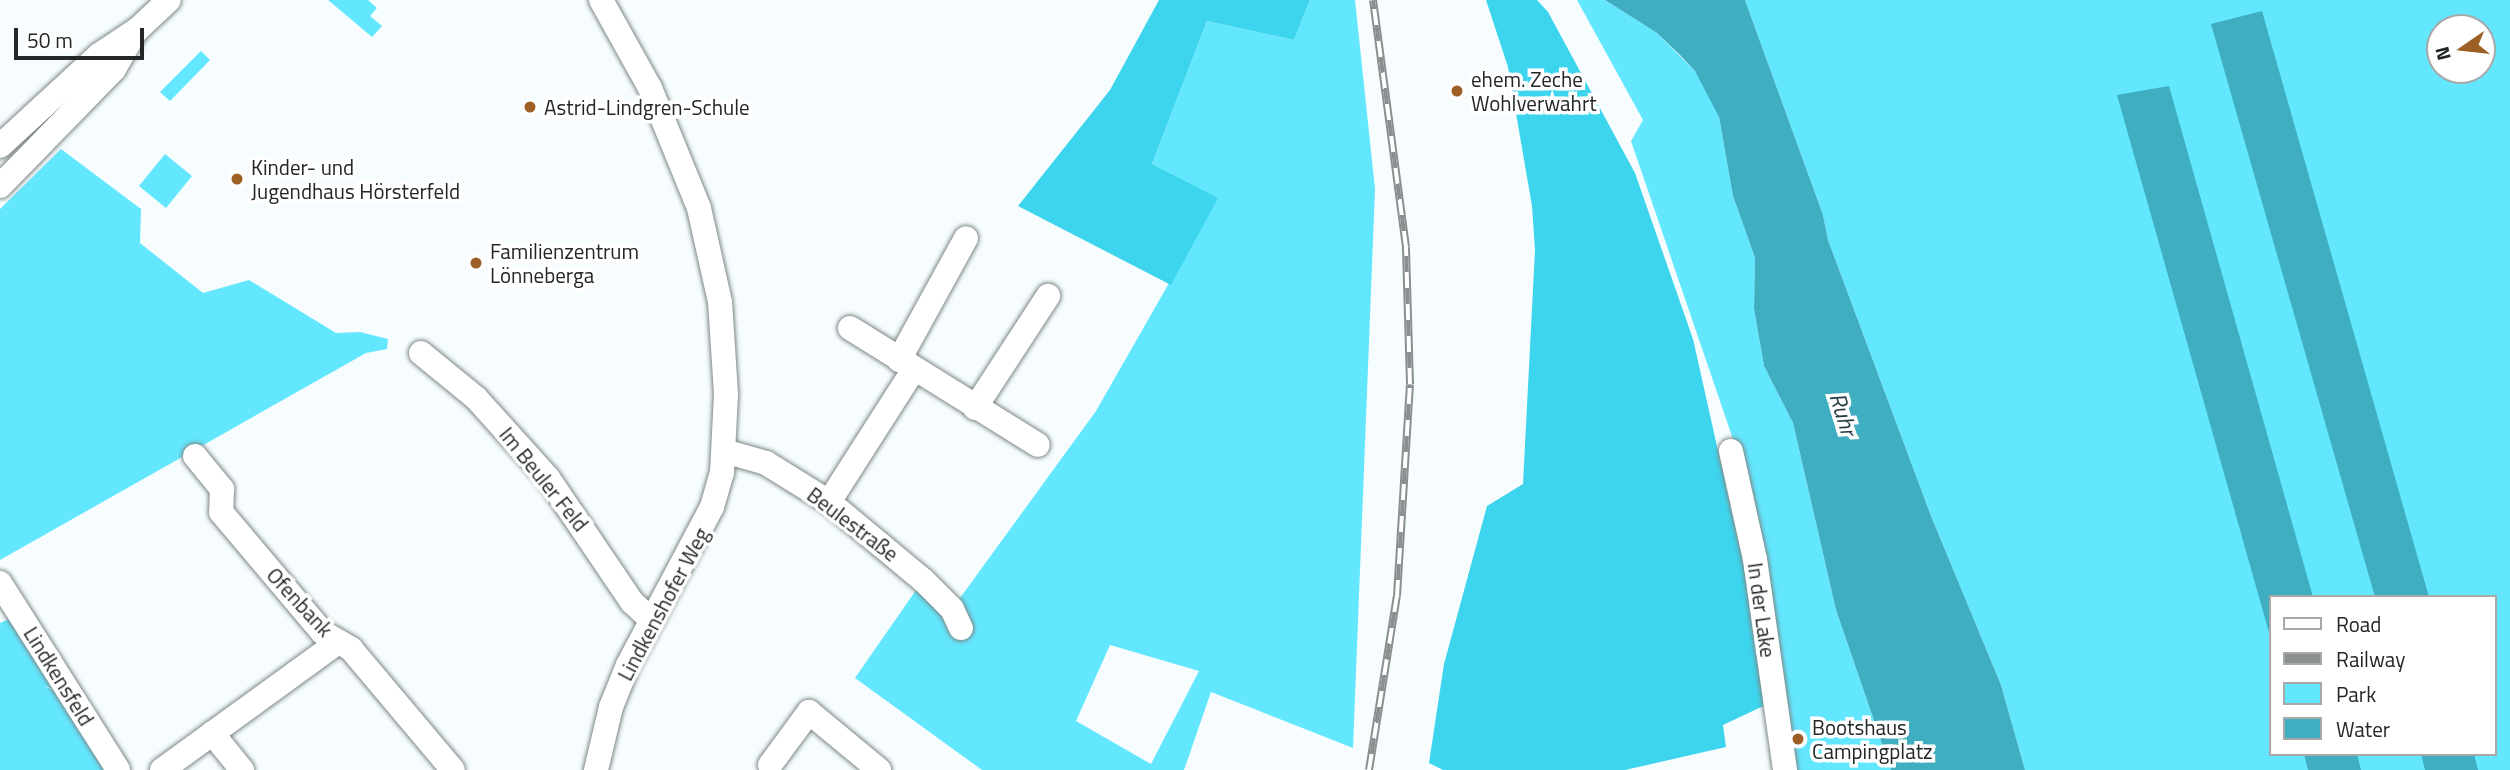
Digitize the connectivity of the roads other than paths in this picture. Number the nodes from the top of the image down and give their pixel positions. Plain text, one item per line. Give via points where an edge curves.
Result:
1 (169, 0) edge
2 (601, 0) edge
3 (138, 29) junction
4 (2, 142) edge
5 (25, 160) junction
6 (0, 186) edge
7 (966, 238) dead end
8 (1048, 296) dead end
9 (850, 328) dead end
10 (421, 352) dead end
11 (906, 364) junction
12 (975, 408) junction
13 (1038, 445) dead end
14 (724, 451) junction
15 (1731, 451) dead end
16 (195, 456) dead end
17 (829, 502) junction
18 (0, 583) edge
19 (651, 620) junction
20 (961, 628) dead end
21 (338, 642) junction
22 (212, 733) junction
23 (770, 765) dead end
24 (118, 770) edge
25 (162, 770) edge
26 (243, 770) edge
27 (453, 770) edge
28 (596, 770) edge
29 (879, 770) edge
30 (1785, 770) edge

1 - 3 street
2 - 14 street, Lindkenshofer Weg via 650,88 699,208 725,348
3 - 4 street via 99,55
3 - 5 street via 114,69
4 - 5 street
5 - 6 street
7 - 11 street
8 - 12 street
9 - 11 street
10 - 19 street, Im Beuler Feld via 476,398 548,478 632,602
11 - 12 street
11 - 17 street
12 - 13 street
14 - 17 street, Beulestraße via 766,463
14 - 19 street, Lindkenshofer Weg via 712,507 698,540
15 - 30 street, In der Lake via 1755,559
16 - 21 street, Ofenbank via 222,489 221,512 323,632
17 - 20 street, Beulestraße via 923,580 952,609
18 - 24 street, Lindkensfeld
19 - 28 street, Lindkenshofer Weg via 611,706
21 - 22 street
21 - 27 street, Ofenbank via 351,649
22 - 25 street
22 - 26 street
23 - 29 street via 809,712

